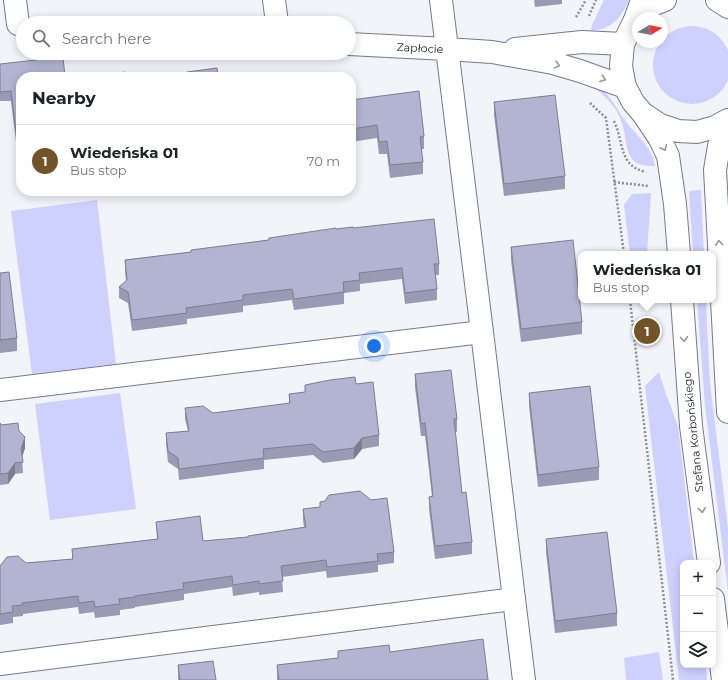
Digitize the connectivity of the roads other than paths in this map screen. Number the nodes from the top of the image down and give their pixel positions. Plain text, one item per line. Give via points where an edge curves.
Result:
1 (15, 0) edge
2 (274, 0) edge
3 (441, 0) edge
4 (642, 0) edge
5 (665, 0) edge
6 (717, 0) edge
7 (724, 0) edge
8 (728, 6) edge
9 (638, 12) edge
10 (644, 12) edge
11 (275, 16) edge
12 (14, 24) edge
13 (632, 25) edge
14 (356, 44) edge
15 (623, 44) junction
16 (447, 49) junction
17 (492, 52) junction
18 (625, 87) junction
19 (644, 115) junction
20 (728, 120) edge
21 (728, 126) edge
22 (678, 251) edge
23 (682, 303) edge
24 (482, 332) junction
25 (0, 390) edge
26 (728, 412) edge
27 (709, 560) edge
28 (514, 599) junction
29 (716, 623) edge
30 (0, 664) edge
31 (524, 680) edge
32 (723, 680) edge

1 - 12 street
2 - 11 street
3 - 16 street
4 - 9 street
5 - 10 street via 652,5
6 - 8 street
7 - 8 street
13 - 15 street
14 - 16 street, Zapłocie
15 - 17 street, Zapłocie via 582,42
15 - 18 street via 621,66
16 - 17 street, Zapłocie
16 - 24 street
17 -> 18 street, Zapłocie via 553,63
18 - 19 street
19 - 20 street via 660,125 678,131 697,132
19 -> 22 street via 668,156 675,204
26 -> 21 street via 715,170 719,146
23 -> 27 street, Stefana Korbońskiego via 691,426
24 - 25 street
24 - 28 street
28 - 30 street
28 - 31 street
29 - 32 street

